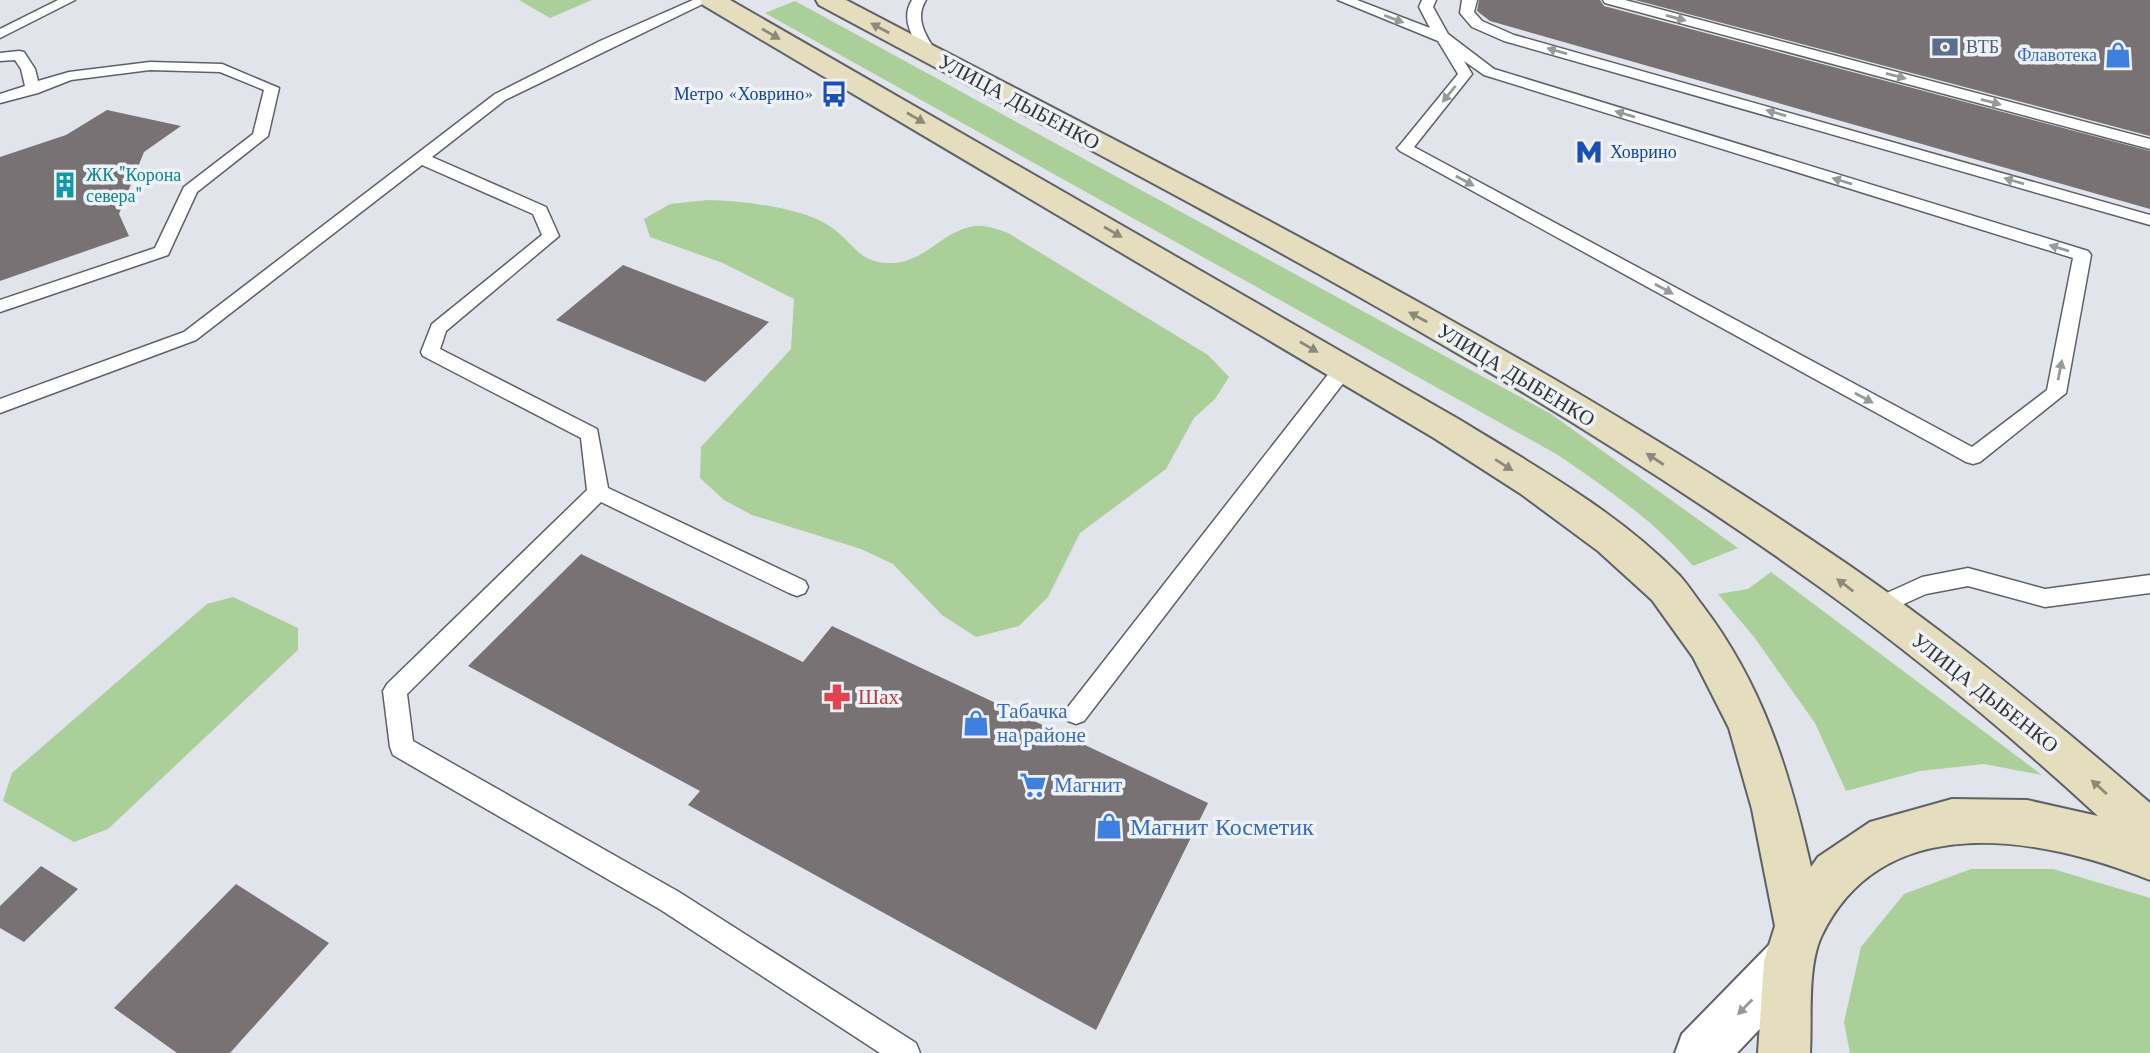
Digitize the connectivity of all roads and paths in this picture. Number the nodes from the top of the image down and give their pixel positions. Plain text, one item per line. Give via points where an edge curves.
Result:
1 (68, 0) edge
2 (704, 0) edge
3 (712, 0) edge
4 (828, 0) edge
5 (919, 0) edge
6 (1345, 0) edge
7 (1429, 0) edge
8 (1470, 0) edge
9 (1610, 0) edge
10 (0, 34) edge
11 (1443, 38) junction
12 (932, 56) junction
13 (0, 57) edge
14 (33, 90) junction
15 (0, 100) edge
16 (2150, 145) edge
17 (420, 159) junction
18 (2150, 220) edge
19 (0, 306) edge
20 (1344, 368) junction
21 (0, 406) edge
22 (598, 492) junction
23 (2150, 584) edge
24 (797, 587) dead end
25 (1875, 608) junction
26 (1076, 714) dead end
27 (2150, 833) edge
28 (2150, 857) edge
29 (1795, 943) junction
30 (906, 1053) edge
31 (1701, 1053) edge
32 (1784, 1053) edge

1 - 10 lane
2 - 17 lane via 500,97
3 -> 20 main road
12 -> 4 main road, УЛИЦА ДЫБЕНКО
5 - 12 lane via 914,6 914,26
6 -> 11 lane
7 - 11 lane via 1426,7 1431,22
18 -> 8 lane via 1509,38 1477,24 1467,13
9 -> 16 lane
11 -> 11 lane via 1465,74 1405,148 1973,457 2056,393 2082,255 1489,72
25 -> 12 main road, УЛИЦА ДЫБЕНКО via 1786,543 1468,344
13 - 14 lane via 19,55
14 - 15 lane
14 - 19 lane via 69,76 150,66 222,68 272,88 260,136 190,190 162,251
17 - 21 lane via 190,336
17 - 22 lane via 540,211 551,236 439,328 430,352 590,434
20 - 26 lane
20 -> 29 main road via 1534,484 1612,540 1666,588 1709,645 1750,726 1775,809
22 - 24 lane
22 - 30 lane via 395,691 402,747 670,901
23 - 25 lane via 2045,598 1968,577 1922,586
27 -> 25 main road, УЛИЦА ДЫБЕНКО via 2054,746
28 - 29 main road via 2111,841 2027,822 1952,821 1887,838 1835,873
29 -> 31 street
29 - 32 main road

